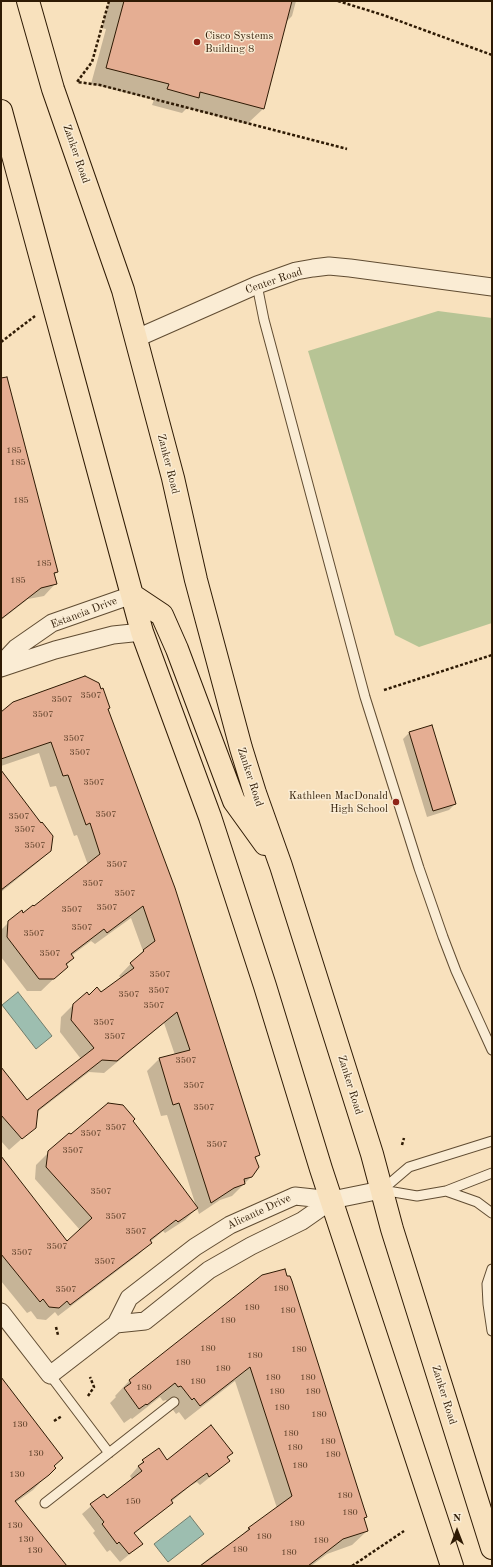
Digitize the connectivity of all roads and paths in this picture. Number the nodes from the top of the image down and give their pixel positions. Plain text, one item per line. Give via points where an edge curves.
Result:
1 (28, 1) edge
2 (108, 1) edge
3 (338, 1) edge
4 (492, 55) edge
5 (1, 111) edge
6 (348, 149) dead end
7 (257, 285) junction
8 (492, 288) edge
9 (53, 302) junction
10 (137, 338) junction
11 (1, 342) edge
12 (132, 595) junction
13 (142, 632) junction
14 (492, 655) edge
15 (1, 664) edge
16 (1, 668) edge
17 (384, 690) dead end
18 (281, 866) junction
19 (492, 1050) edge
20 (404, 1138) dead end
21 (492, 1141) edge
22 (402, 1144) dead end
23 (492, 1173) edge
24 (381, 1190) junction
25 (446, 1191) junction
26 (332, 1200) junction
27 (492, 1213) edge
28 (492, 1269) edge
29 (490, 1303) edge
30 (1, 1312) edge
31 (116, 1324) junction
32 (56, 1327) dead end
33 (492, 1331) edge
34 (58, 1335) dead end
35 (50, 1375) junction
36 (90, 1377) dead end
37 (88, 1396) dead end
38 (174, 1402) dead end
39 (64, 1415) dead end
40 (54, 1421) dead end
41 (109, 1453) junction
42 (45, 1503) dead end
43 (404, 1531) dead end
44 (492, 1548) edge
45 (352, 1566) edge
46 (452, 1566) edge

1 - 10 main road, Zanker Road via 53,89 123,290
2 - 6 path via 92,62 77,82 100,85
3 - 4 path
5 - 9 main road
7 - 8 street, Center Road via 296,271 329,266
7 - 10 street, Center Road
7 - 19 lane via 274,361 365,697 443,937
9 - 11 path
9 - 12 main road
10 - 18 main road, Zanker Road via 226,697 255,793
12 - 13 main road
12 - 15 street, Estancia Drive via 52,623 16,648
12 - 18 main road via 162,615 177,648 234,801
13 - 16 street via 113,635 55,650
13 - 26 main road via 210,817
14 - 17 path
18 - 24 main road, Zanker Road via 372,1154
20 - 22 path
21 - 24 lane via 409,1167
23 - 25 lane
24 - 25 lane via 417,1196
24 - 26 street
24 - 44 main road, Zanker Road
25 - 27 lane via 477,1202
26 - 31 street, Alicante Drive via 302,1221 210,1270 145,1320
26 - 31 street, Alicante Drive via 295,1196 230,1225 129,1298
26 - 46 main road
28 - 29 lane via 487,1284
29 - 33 lane
30 - 35 street
31 - 35 street, Alicante Drive
32 - 34 path
35 - 41 lane
36 - 37 path via 94,1387
38 - 41 lane
39 - 40 path
41 - 42 lane
43 - 45 path

